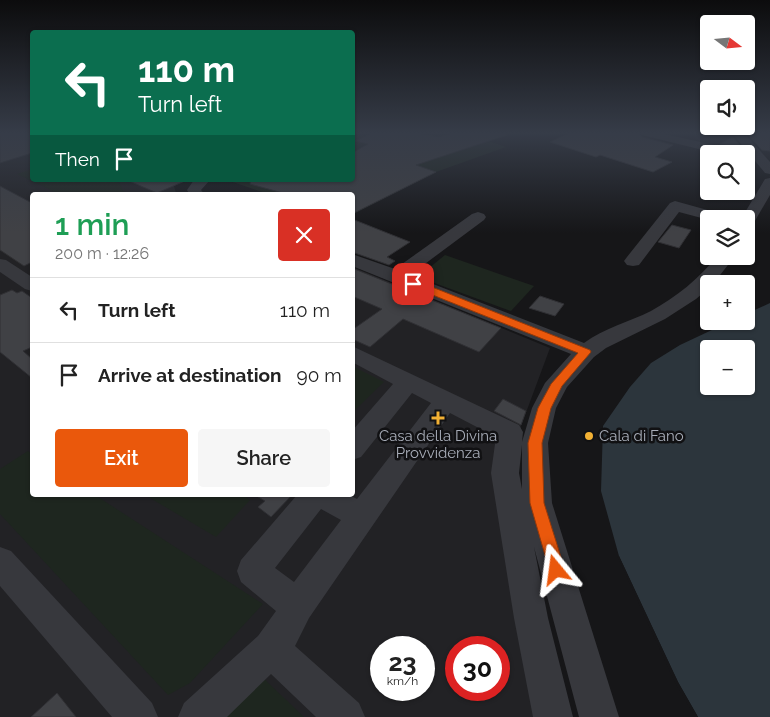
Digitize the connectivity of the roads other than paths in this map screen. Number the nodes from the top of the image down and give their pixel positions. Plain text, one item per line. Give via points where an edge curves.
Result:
1 (200, 182) edge
2 (770, 182) edge
3 (196, 192) edge
4 (753, 210) edge
5 (700, 213) edge
6 (478, 217) dead end
7 (355, 260) edge
8 (633, 261) dead end
9 (0, 264) edge
10 (719, 265) edge
11 (16, 275) edge
12 (396, 277) junction
13 (30, 284) edge
14 (586, 352) junction
15 (355, 355) edge
16 (409, 382) junction
17 (446, 400) junction
18 (522, 437) junction
19 (355, 446) edge
20 (314, 497) edge
21 (326, 497) edge
22 (362, 516) junction
23 (0, 562) edge
24 (297, 606) junction
25 (271, 649) junction
26 (138, 717) edge
27 (198, 717) edge
28 (345, 717) edge
29 (553, 717) edge
30 (599, 717) edge

1 - 3 street via 196,185
2 - 4 street
5 - 8 street via 675,206
6 - 12 street
7 - 12 street
9 - 11 street
10 - 14 street via 689,296
11 - 13 street
12 - 14 street
14 - 18 street via 557,384
15 - 16 street
16 - 17 street
16 - 19 street
17 - 18 street
17 - 22 street
18 - 29 street via 505,473
18 - 30 street via 537,503
20 - 24 street via 253,571
21 - 22 street
22 - 24 street
23 - 26 street
24 - 25 street
25 - 27 street
25 - 28 street

